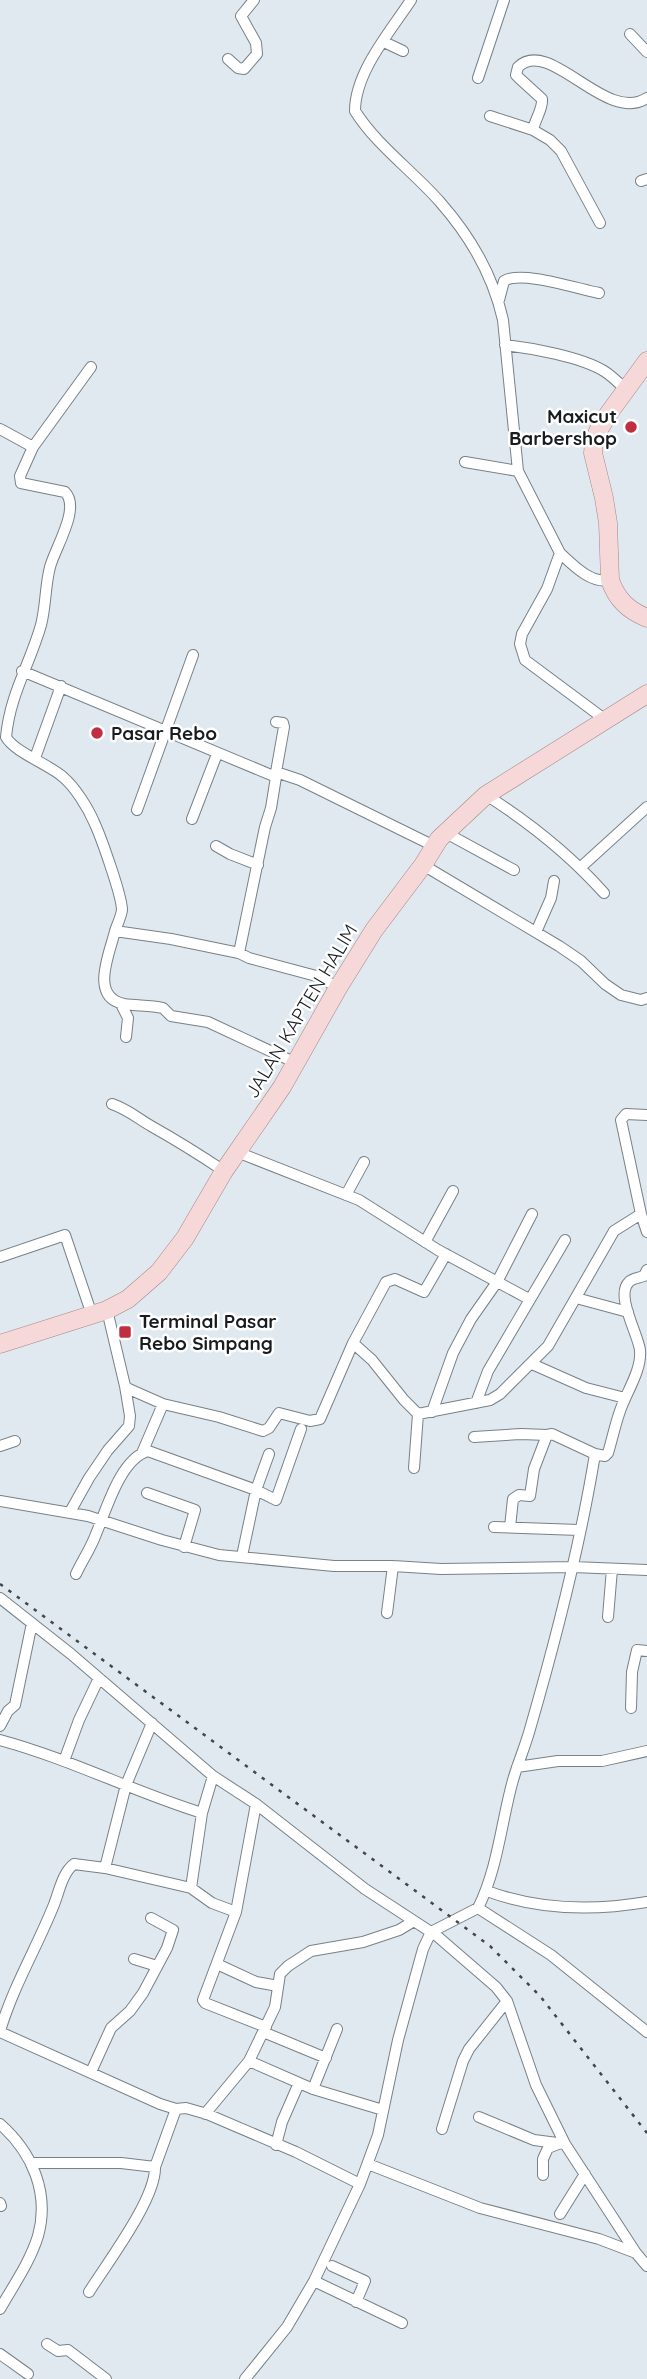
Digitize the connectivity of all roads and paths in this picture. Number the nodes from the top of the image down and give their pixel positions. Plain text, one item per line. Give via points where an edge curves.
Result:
1 (254, 0) edge
2 (411, 0) edge
3 (504, 0) edge
4 (630, 34) dead end
5 (384, 42) junction
6 (403, 51) dead end
7 (647, 52) edge
8 (228, 59) dead end
9 (478, 78) dead end
10 (647, 98) edge
11 (490, 116) dead end
12 (533, 130) junction
13 (600, 223) dead end
14 (599, 293) dead end
15 (499, 300) junction
16 (505, 345) junction
17 (647, 361) edge
18 (91, 367) dead end
19 (625, 389) junction
20 (0, 429) edge
21 (33, 447) junction
22 (465, 462) dead end
23 (518, 471) junction
24 (561, 553) junction
25 (610, 580) junction
26 (647, 618) edge
27 (193, 655) dead end
28 (22, 671) junction
29 (61, 686) junction
30 (647, 694) edge
31 (607, 721) junction
32 (276, 722) dead end
33 (166, 731) junction
34 (217, 754) junction
35 (35, 758) junction
36 (276, 775) junction
37 (486, 795) junction
38 (647, 807) edge
39 (137, 810) dead end
40 (192, 819) dead end
41 (440, 839) junction
42 (216, 846) dead end
43 (258, 865) junction
44 (423, 865) junction
45 (581, 867) junction
46 (514, 870) dead end
47 (554, 881) dead end
48 (604, 893) dead end
49 (115, 931) junction
50 (536, 932) junction
51 (239, 953) junction
52 (338, 988) junction
53 (647, 998) edge
54 (121, 1004) junction
55 (126, 1037) dead end
56 (296, 1063) junction
57 (113, 1104) dead end
58 (647, 1115) edge
59 (237, 1152) junction
60 (364, 1162) dead end
61 (224, 1171) junction
62 (453, 1191) dead end
63 (346, 1195) junction
64 (532, 1214) dead end
65 (641, 1214) junction
66 (647, 1233) edge
67 (565, 1240) dead end
68 (425, 1242) junction
69 (446, 1254) junction
70 (0, 1257) edge
71 (647, 1270) edge
72 (497, 1282) junction
73 (576, 1298) junction
74 (529, 1299) junction
75 (99, 1312) junction
76 (628, 1312) junction
77 (353, 1343) junction
78 (0, 1344) edge
79 (531, 1364) junction
80 (125, 1386) junction
81 (625, 1398) junction
82 (476, 1403) junction
83 (163, 1404) junction
84 (432, 1412) junction
85 (418, 1414) junction
86 (301, 1429) dead end
87 (547, 1436) junction
88 (474, 1437) dead end
89 (15, 1441) dead end
90 (0, 1446) edge
91 (142, 1453) junction
92 (269, 1454) dead end
93 (595, 1454) junction
94 (414, 1468) dead end
95 (256, 1490) junction
96 (147, 1493) dead end
97 (0, 1501) edge
98 (71, 1513) junction
99 (102, 1519) junction
100 (494, 1527) dead end
101 (510, 1527) junction
102 (579, 1530) junction
103 (184, 1547) junction
104 (242, 1556) junction
105 (393, 1566) junction
106 (573, 1567) junction
107 (612, 1569) junction
108 (647, 1570) edge
109 (76, 1574) dead end
110 (0, 1598) edge
111 (387, 1614) dead end
112 (608, 1617) dead end
113 (32, 1623) junction
114 (647, 1651) edge
115 (99, 1678) junction
116 (631, 1708) dead end
117 (152, 1723) junction
118 (0, 1726) edge
119 (0, 1740) edge
120 (647, 1751) edge
121 (64, 1761) junction
122 (517, 1768) junction
123 (213, 1776) junction
124 (126, 1785) junction
125 (256, 1804) junction
126 (202, 1813) junction
127 (105, 1868) junction
128 (191, 1888) junction
129 (487, 1891) junction
130 (646, 1904) edge
131 (478, 1908) junction
132 (236, 1912) junction
133 (151, 1918) dead end
134 (414, 1920) junction
135 (431, 1932) junction
136 (134, 1959) dead end
137 (217, 1964) junction
138 (157, 1966) junction
139 (278, 1986) junction
140 (507, 2001) junction
141 (337, 2029) dead end
142 (264, 2030) junction
143 (0, 2031) edge
144 (647, 2032) edge
145 (326, 2058) junction
146 (249, 2061) junction
147 (91, 2072) junction
148 (299, 2083) junction
149 (313, 2089) junction
150 (176, 2109) junction
151 (383, 2110) junction
152 (205, 2113) junction
153 (479, 2117) dead end
154 (0, 2124) edge
155 (442, 2129) dead end
156 (562, 2144) junction
157 (276, 2145) junction
158 (33, 2163) junction
159 (368, 2164) junction
160 (155, 2167) junction
161 (585, 2174) junction
162 (543, 2175) dead end
163 (360, 2184) junction
164 (560, 2214) dead end
165 (636, 2253) junction
166 (331, 2266) dead end
167 (647, 2266) edge
168 (314, 2281) junction
169 (89, 2292) dead end
170 (356, 2301) junction
171 (0, 2309) edge
172 (402, 2323) dead end
173 (47, 2344) dead end
174 (0, 2354) edge
175 (28, 2374) dead end
176 (106, 2379) edge
177 (245, 2379) edge

1 - 8 street via 242,16 257,54 244,69
2 - 5 street
3 - 9 street
4 - 7 street
5 - 6 street
5 - 15 street via 355,97 355,111 440,202 485,265
10 - 12 street via 633,104 619,102 550,65 524,62 516,75 543,105
11 - 12 street
12 - 13 street via 561,151
14 - 15 street via 513,277 504,281
15 - 16 street
16 - 19 street via 533,348 594,367
16 - 23 street
17 - 19 main road
18 - 21 street
19 - 25 main road via 598,431 593,453 604,498
20 - 21 street
21 - 28 street via 19,480 65,492 71,508 51,564 41,625
22 - 23 street
23 - 24 street
24 - 25 street via 596,580
24 - 31 street via 522,634 522,653
25 - 26 main road via 624,605
27 - 33 street
28 - 29 street
28 - 35 street via 6,737 13,747
29 - 33 street
29 - 35 street
30 - 31 main road, JALAN KAPTEN HALIM
31 - 37 main road, JALAN KAPTEN HALIM
32 - 36 street via 284,727
33 - 34 street
33 - 39 street
34 - 36 street
34 - 40 street
35 - 49 street via 63,776 93,820 122,910
36 - 41 street via 300,780
36 - 43 street
37 - 41 main road, JALAN KAPTEN HALIM
37 - 45 street via 525,820
38 - 45 street
41 - 44 main road, JALAN KAPTEN HALIM
41 - 46 street
42 - 43 street
43 - 51 street
44 - 50 street
44 - 52 main road, JALAN KAPTEN HALIM
45 - 48 street
47 - 50 street
49 - 51 street
49 - 54 street via 103,982 105,991
50 - 53 street via 582,961 621,995
51 - 52 street via 320,977
52 - 56 main road, JALAN KAPTEN HALIM
54 - 55 street via 128,1018
54 - 56 street via 163,1008 171,1016 208,1022
56 - 59 main road, JALAN KAPTEN HALIM
57 - 61 street via 130,1110
58 - 65 street via 626,1114 621,1121
59 - 61 main road, JALAN KAPTEN HALIM
59 - 63 street
60 - 63 street
61 - 75 main road, JALAN KAPTEN HALIM via 159,1272 128,1299
62 - 68 street
63 - 68 street
64 - 72 street
65 - 66 street
65 - 73 street via 614,1231
67 - 74 street
68 - 69 street
69 - 72 street
69 - 77 street via 424,1292 395,1279 386,1282
70 - 75 street via 65,1235
71 - 76 street via 626,1286
72 - 74 street
72 - 84 street via 453,1353
73 - 76 street
73 - 79 street via 548,1346
74 - 82 street via 488,1371
75 - 78 main road, JALAN KAPTEN HALIM
75 - 80 street
76 - 81 street via 640,1352
77 - 83 street via 317,1422 279,1413 263,1431
77 - 85 street
79 - 81 street via 586,1388
79 - 82 street via 500,1394
80 - 83 street
80 - 98 street via 129,1426 89,1478
81 - 93 street via 608,1454
82 - 84 street
83 - 91 street
84 - 85 street
85 - 94 street
86 - 95 street via 276,1500
87 - 88 street
87 - 93 street via 552,1434
87 - 101 street via 534,1469 530,1496 513,1499
89 - 90 street
91 - 95 street via 148,1451
91 - 99 street via 121,1476
92 - 95 street
93 - 102 street
95 - 104 street
96 - 103 street via 195,1510
97 - 98 street
98 - 99 street
99 - 103 street
99 - 109 street
100 - 101 street
101 - 102 street
102 - 106 street
103 - 104 street
104 - 105 street via 334,1566
105 - 106 street
105 - 111 street
106 - 107 street
106 - 122 street
107 - 108 street
107 - 112 street
110 - 113 street
113 - 115 street
113 - 118 street via 15,1705
114 - 116 street via 637,1650
115 - 117 street
115 - 121 street
117 - 123 street
117 - 124 street
119 - 121 street
120 - 122 street via 602,1761 558,1761
121 - 124 street
122 - 129 street
123 - 125 street
123 - 126 street
124 - 126 street
124 - 127 street
125 - 132 street
125 - 134 street via 345,1874
126 - 128 street
127 - 128 street
127 - 143 street via 74,1864 69,1868 10,1998
128 - 132 street
129 - 130 street via 580,1909
129 - 131 street
131 - 135 street
131 - 144 street via 551,1955
132 - 137 street
133 - 138 street via 173,1930
134 - 135 street
134 - 139 street via 363,1942 305,1954 280,1974
135 - 140 street
135 - 151 street via 398,2040
136 - 138 street
137 - 139 street via 249,1980
137 - 142 street via 205,2003
138 - 147 street via 130,2011 111,2028
139 - 142 street
140 - 155 street via 469,2049
140 - 156 street
141 - 145 street
142 - 145 street
142 - 146 street
143 - 147 street
145 - 149 street
146 - 148 street
146 - 152 street
147 - 150 street
148 - 149 street
148 - 157 street
149 - 151 street
150 - 152 street
150 - 160 street
151 - 159 street
152 - 157 street
153 - 156 street via 534,2140
154 - 158 street
156 - 161 street
156 - 162 street via 548,2148
157 - 163 street
158 - 160 street
158 - 171 street via 40,2198 38,2237
159 - 163 street
159 - 165 street via 480,2208
160 - 169 street via 145,2201
161 - 164 street
161 - 165 street
163 - 168 street
165 - 167 street
166 - 170 street via 365,2281
168 - 170 street
168 - 177 street via 287,2327
170 - 172 street
173 - 176 street via 58,2351 68,2350
174 - 175 street

